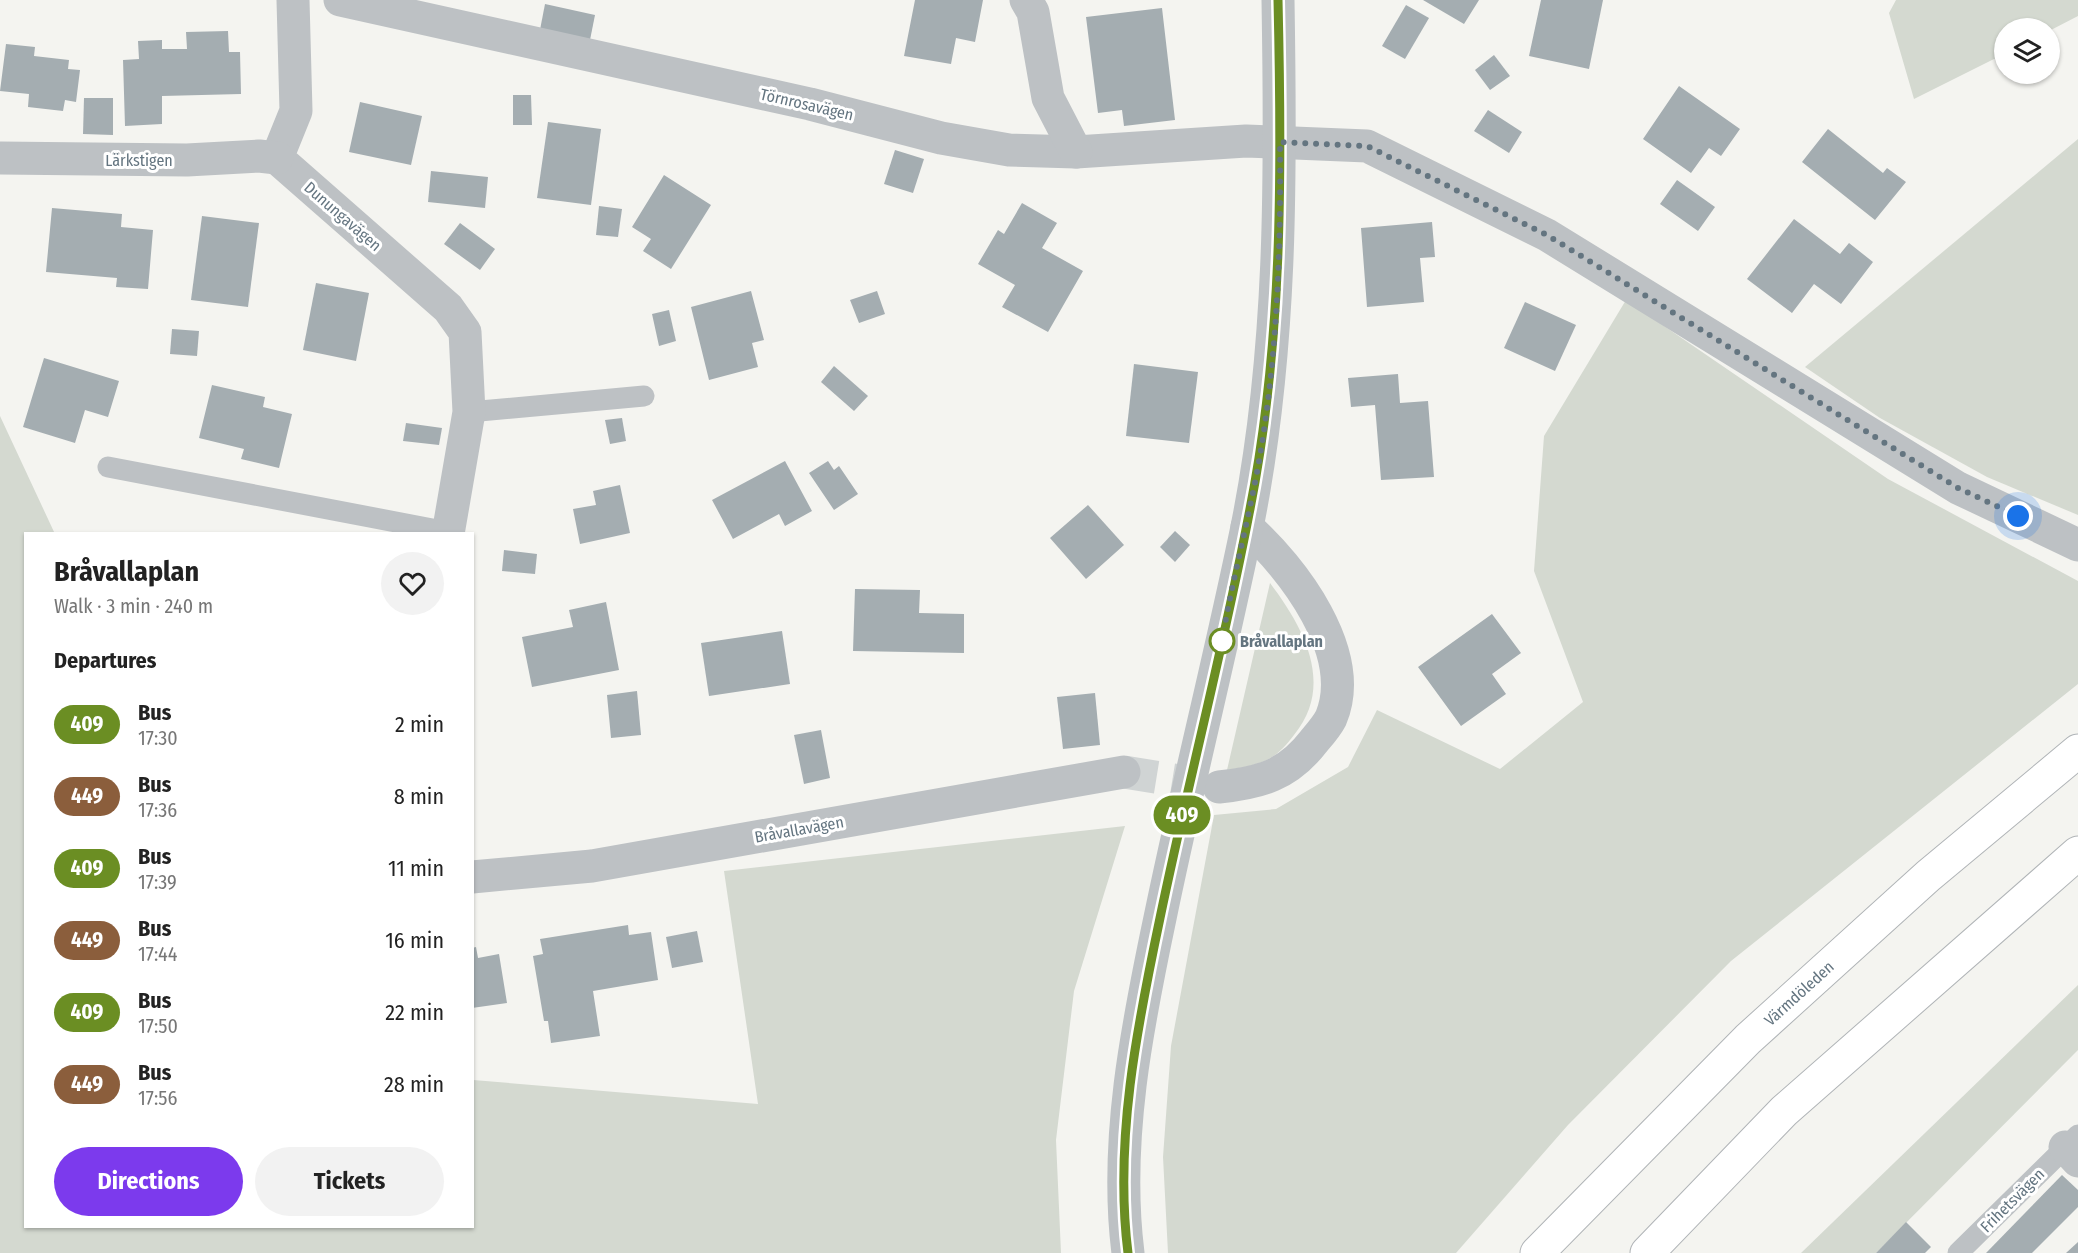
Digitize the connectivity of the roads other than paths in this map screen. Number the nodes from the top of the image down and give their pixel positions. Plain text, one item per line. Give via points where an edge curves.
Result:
1 (293, 0) edge
2 (340, 0) edge
3 (1026, 0) edge
4 (1278, 0) edge
5 (1280, 142) junction
6 (1076, 152) junction
7 (0, 158) edge
8 (277, 158) junction
9 (644, 396) dead end
10 (469, 412) junction
11 (108, 466) dead end
12 (1247, 527) junction
13 (443, 532) edge
14 (448, 532) edge
15 (2078, 545) edge
16 (2078, 751) edge
17 (1124, 772) tunnel mouth
18 (1219, 787) tunnel mouth
19 (2078, 852) edge
20 (474, 877) edge
21 (2074, 1148) edge
22 (1128, 1253) edge
23 (1538, 1253) edge
24 (1647, 1253) edge
25 (1958, 1253) edge

1 - 8 street via 296,111
2 - 6 street, Törnrosavägen via 810,104 941,138 1009,150
3 - 6 street via 1033,12 1048,98
4 - 5 street
5 - 6 street, Törnrosavägen via 1237,141
5 - 12 street via 1281,199 1271,367
5 - 15 street, Törnrosavägen via 1367,146 1547,235 1958,488
7 - 8 street, Lärkstigen
8 - 10 street, Dunungavägen via 448,308 465,332
9 - 10 lane
10 - 14 street, Dunungavägen
11 - 13 lane, Dunungavägen
12 - 18 street via 1272,550 1307,597 1332,647 1338,692 1330,720 1310,747 1286,768 1271,778 1250,784
12 - 22 street via 1143,998 1124,1149
16 - 23 highway, Värmdöleden via 1928,876 1748,1039
17 - 20 street, Bråvallavägen via 592,866
19 - 24 highway via 1784,1111
21 - 25 lane, Frihetsvägen

